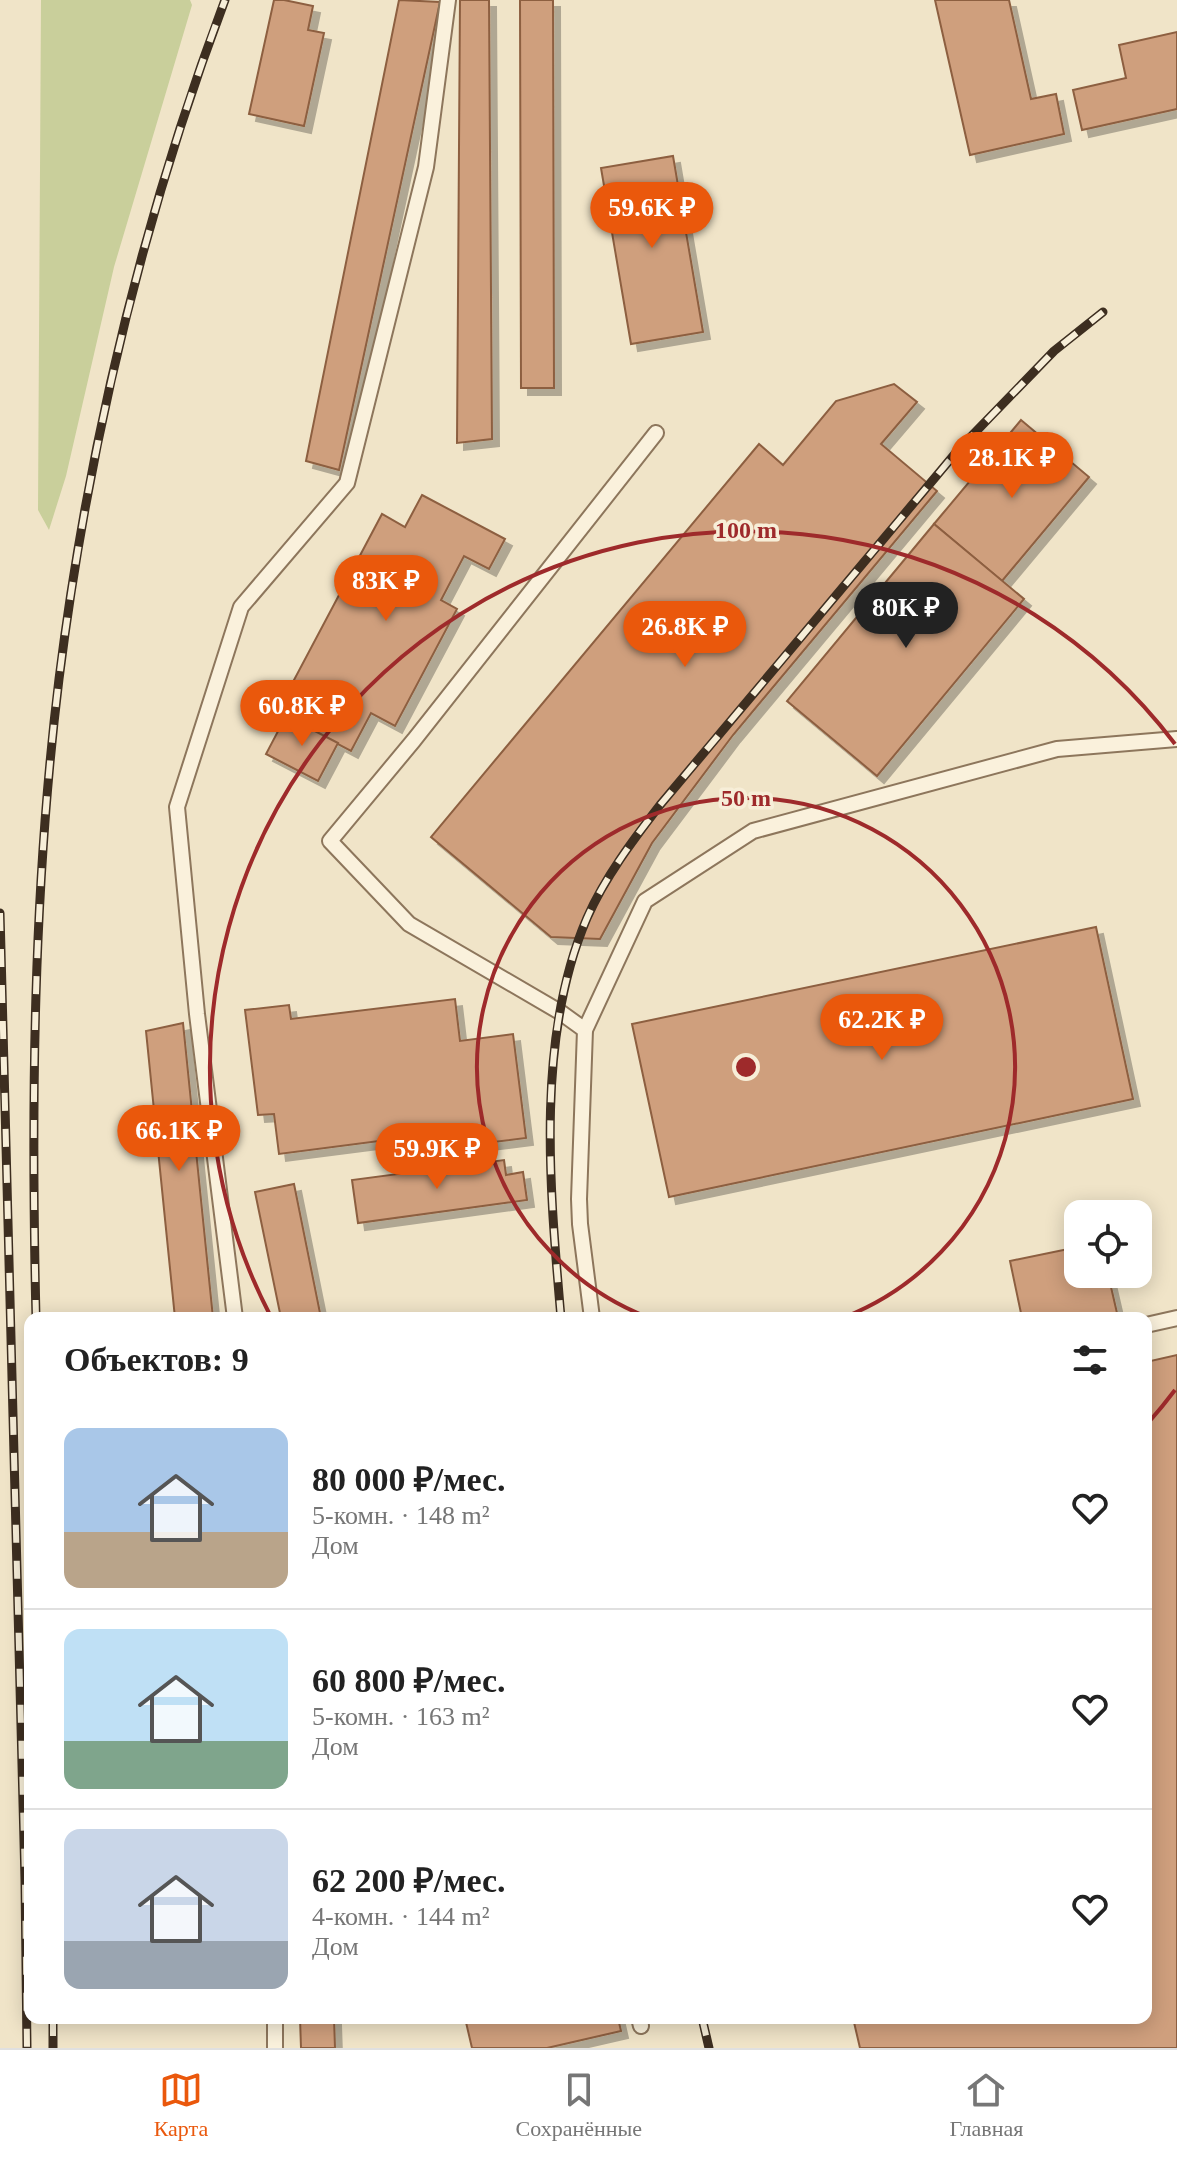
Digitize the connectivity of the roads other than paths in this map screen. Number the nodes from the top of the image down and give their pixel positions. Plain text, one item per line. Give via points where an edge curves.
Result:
1 (448, 0) edge
2 (656, 433) dead end
3 (1177, 739) edge
4 (585, 1030) junction
5 (234, 1312) edge
6 (591, 1312) edge
7 (1177, 1318) edge
8 (1152, 1324) edge
9 (275, 2024) edge
10 (275, 2048) edge

1 - 5 lane via 426,167 347,483 241,607 177,807
2 - 4 lane via 330,841 409,924
3 - 4 lane via 1057,749 753,831 645,901
4 - 6 lane via 579,1199
7 - 8 lane
9 - 10 lane

